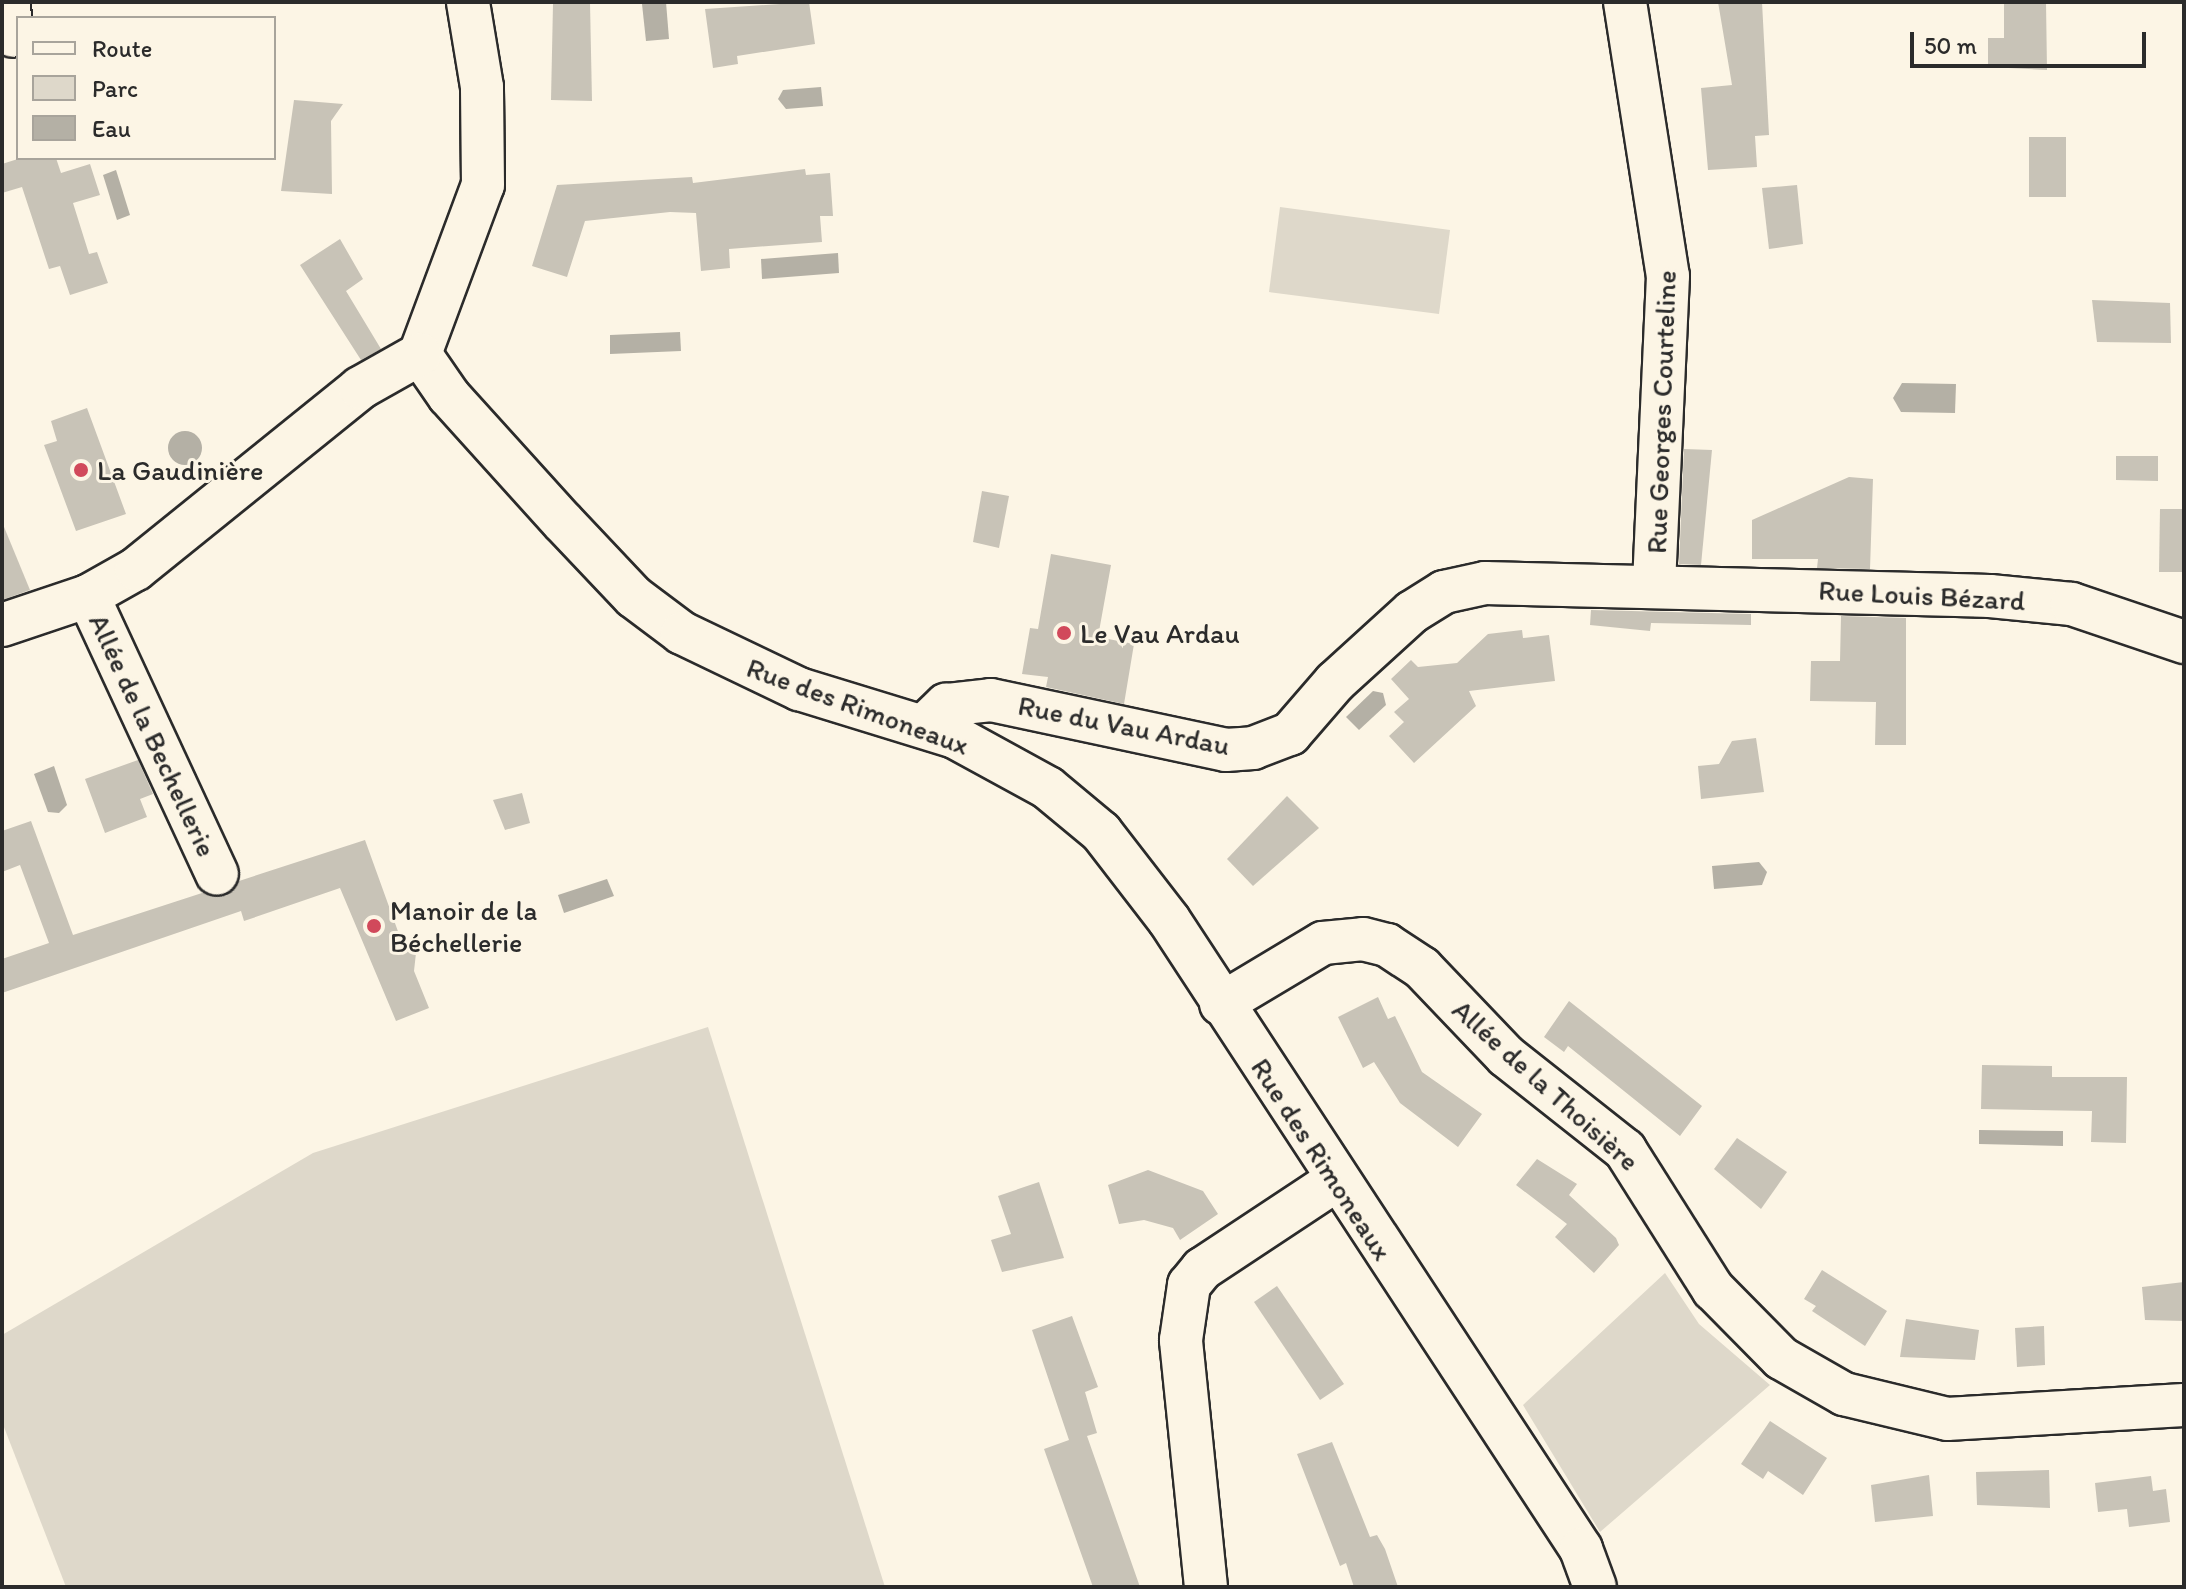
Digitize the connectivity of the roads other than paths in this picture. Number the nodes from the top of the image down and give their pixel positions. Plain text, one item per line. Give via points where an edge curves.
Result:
1 (468, 2) edge
2 (1625, 2) edge
3 (420, 354) junction
4 (1654, 585) junction
5 (88, 596) junction
6 (2, 625) edge
7 (2184, 642) edge
8 (926, 724) junction
9 (217, 874) dead end
10 (1221, 1004) junction
11 (1335, 1181) junction
12 (2184, 1405) edge
13 (1206, 1587) edge
14 (1595, 1587) edge

1 - 3 street via 482,87 483,185
2 - 4 street, Rue Georges Courteline via 1668,276
3 - 5 street via 360,388 181,538
3 - 8 street, Rue des Rimoneaux via 449,396 563,522 634,597 682,633 799,689
4 - 7 street, Rue Louis Bézard via 2072,604
4 - 8 street, Rue du Vau Ardau via 1485,583 1444,592 1412,612 1346,672 1290,734 1253,748 1226,750 991,700 946,705
5 - 6 street
5 - 9 street, Allée de la Bechellerie
8 - 10 street, Rue des Rimoneaux via 1048,788 1101,832 1169,920
10 - 11 street, Rue des Rimoneaux
10 - 12 street, Allée de la Thoisière via 1323,943 1363,939 1387,945 1422,968 1506,1056 1625,1150 1713,1289 1781,1358 1844,1394 1947,1419
11 - 13 street via 1202,1269 1189,1285 1181,1340
11 - 14 street, Rue des Rimoneaux via 1581,1549

